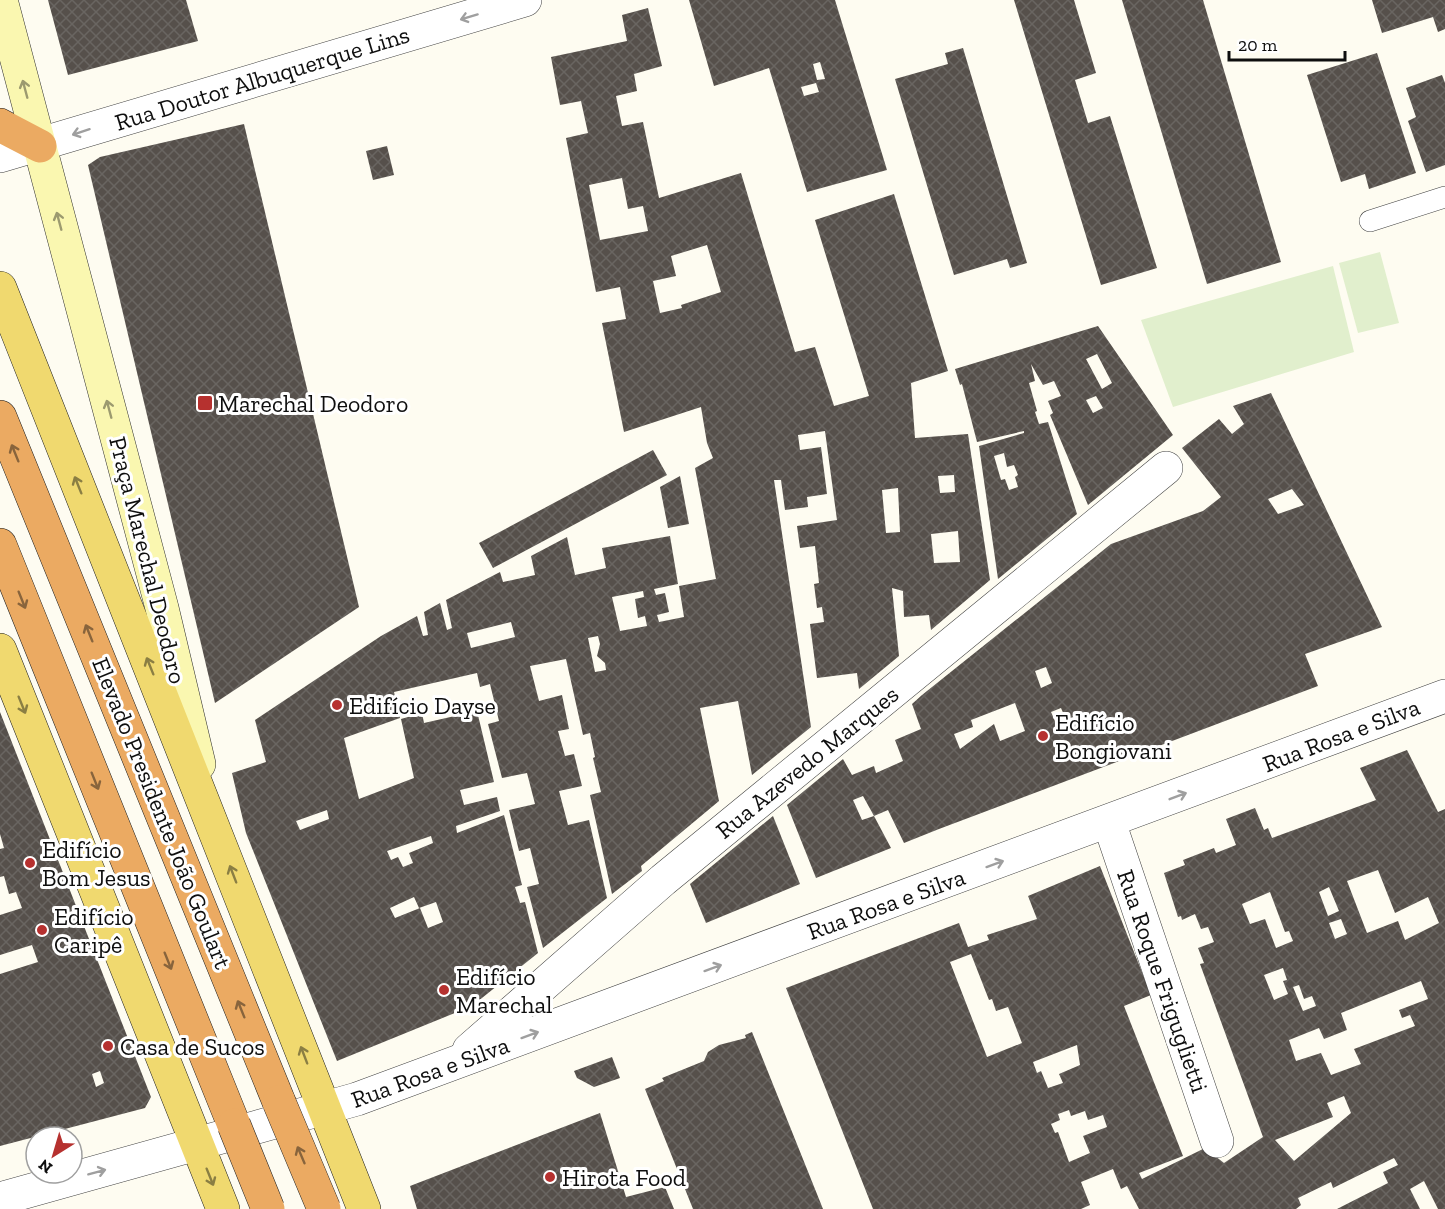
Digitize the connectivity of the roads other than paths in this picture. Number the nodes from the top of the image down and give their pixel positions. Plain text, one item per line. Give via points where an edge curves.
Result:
1 (1, 0) edge
2 (525, 0) edge
3 (0, 125) edge
4 (40, 146) junction
5 (0, 156) edge
6 (1445, 197) edge
7 (1370, 221) dead end
8 (0, 288) edge
9 (0, 417) edge
10 (1166, 468) dead end
11 (0, 545) edge
12 (0, 650) edge
13 (1445, 696) edge
14 (203, 798) junction
15 (1109, 822) junction
16 (455, 1062) junction
17 (326, 1110) junction
18 (1217, 1141) dead end
19 (197, 1144) junction
20 (0, 1198) edge
21 (223, 1209) edge
22 (268, 1209) edge
23 (324, 1209) edge
24 (364, 1209) edge

4 -> 1 main road, Praça Marechal Deodoro
2 -> 4 street, Rua Doutor Albuquerque Lins
3 - 4 highway
4 - 5 street, Rua Doutor Albuquerque Lins
14 -> 4 main road, Praça Marechal Deodoro via 162,608
6 - 7 lane
14 -> 8 main road
23 -> 9 highway, Elevado Presidente João Goulart, bridge
10 - 16 street, Rua Azevedo Marques via 663,880
11 -> 22 highway, Elevado Presidente João Goulart, bridge
12 -> 19 main road
15 -> 13 street, Rua Rosa e Silva
17 -> 14 main road, Praça Marechal Deodoro
16 -> 15 street, Rua Rosa e Silva
15 - 18 street, Rua Roque Friguglietti
16 - 17 street, Rua Rosa e Silva
17 - 19 street, Rua Rosa e Silva
17 - 24 main road, Praça Marechal Deodoro
20 -> 19 street, Rua Rosa e Silva
19 -> 21 main road

